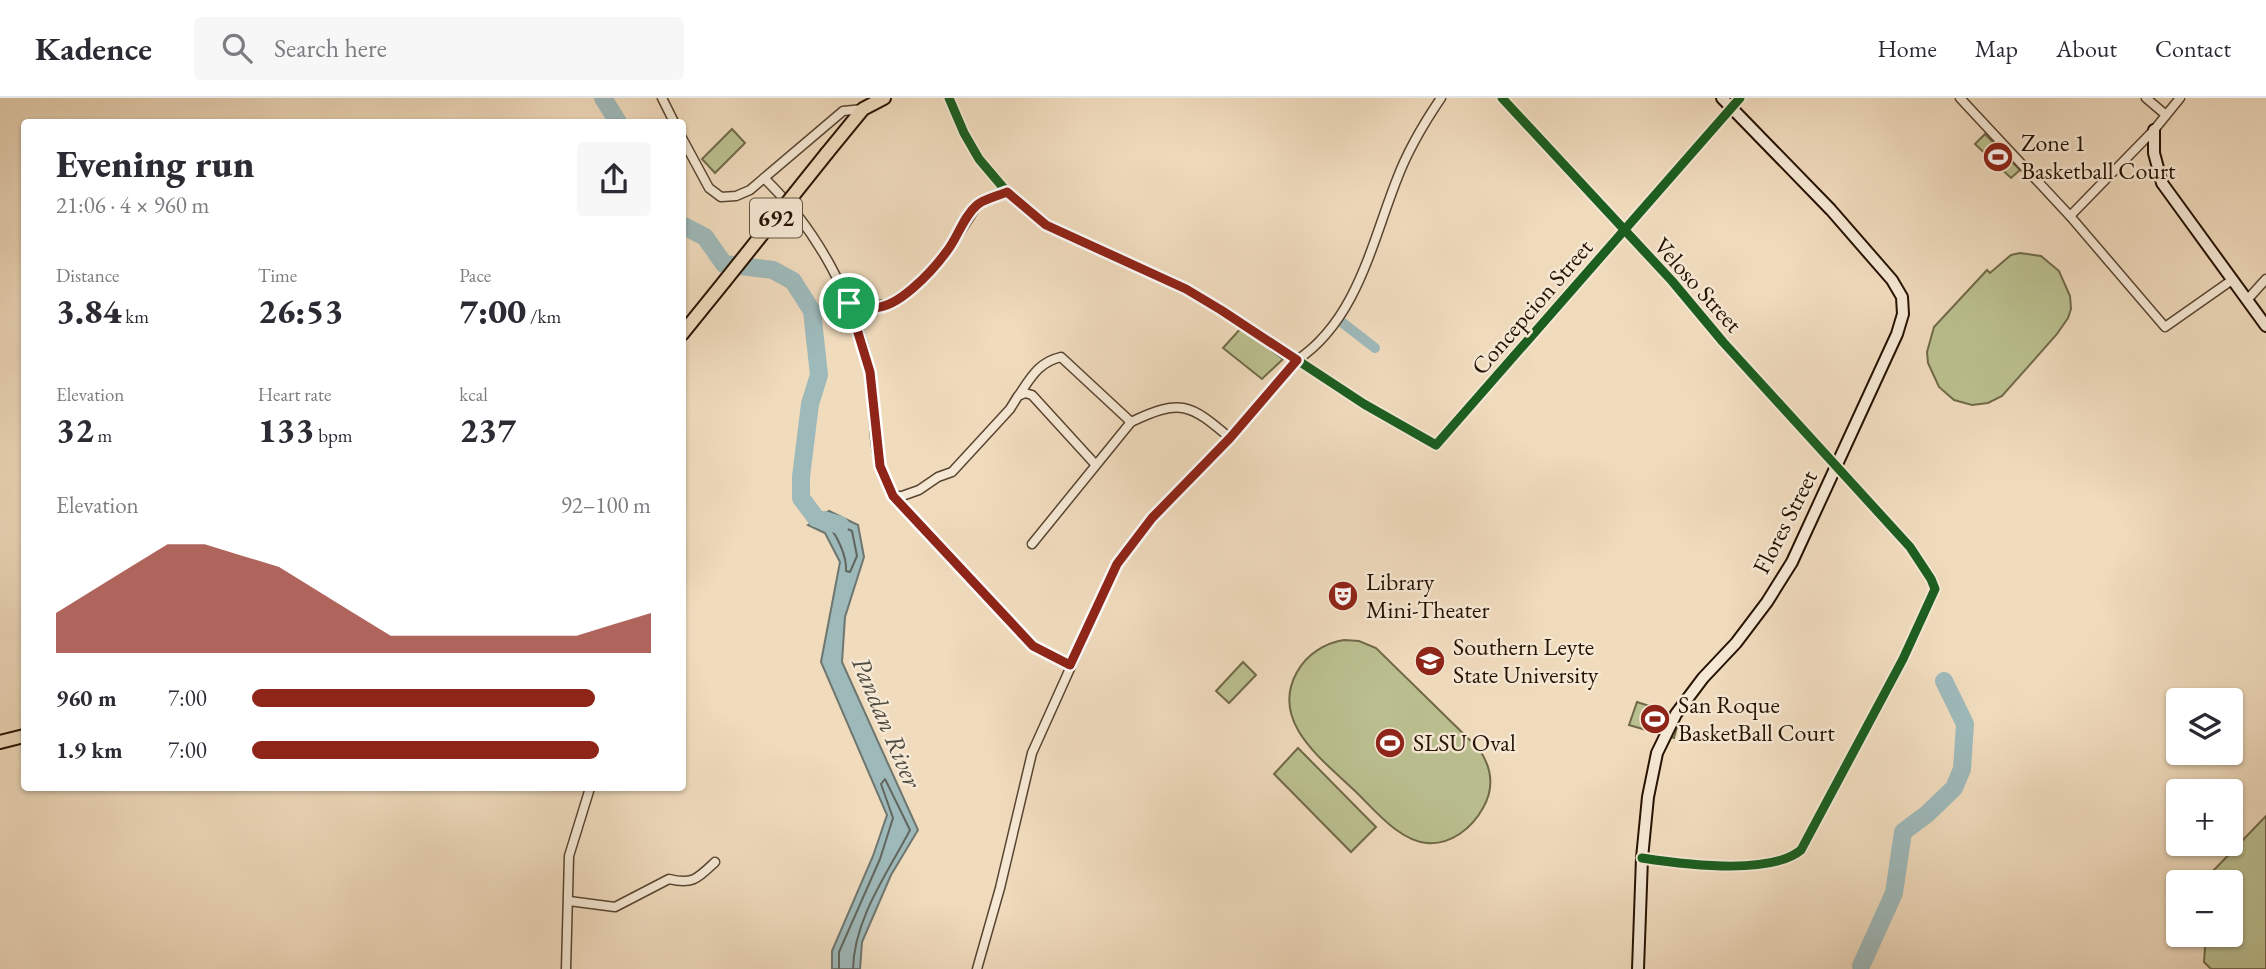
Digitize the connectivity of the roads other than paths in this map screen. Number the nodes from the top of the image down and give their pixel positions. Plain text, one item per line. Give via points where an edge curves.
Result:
1 (662, 98) edge
2 (950, 98) edge
3 (1441, 98) edge
4 (1502, 98) edge
5 (1722, 98) edge
6 (1740, 98) edge
7 (1960, 98) edge
8 (2146, 98) edge
9 (2180, 98) edge
10 (879, 99) edge
11 (1731, 108) junction
12 (863, 109) junction
13 (2165, 115) junction
14 (672, 119) edge
15 (2154, 130) junction
16 (686, 145) edge
17 (764, 178) junction
18 (1007, 192) junction
19 (2070, 216) junction
20 (1624, 232) junction
21 (2266, 279) edge
22 (2232, 280) junction
23 (2247, 300) junction
24 (849, 303) junction
25 (2266, 326) edge
26 (686, 329) edge
27 (1297, 360) junction
28 (1018, 396) junction
29 (1131, 422) junction
30 (1230, 438) junction
31 (1095, 464) junction
32 (1836, 468) junction
33 (893, 496) junction
34 (1032, 544) dead end
35 (1070, 665) junction
36 (21, 737) edge
37 (0, 742) edge
38 (589, 791) edge
39 (1642, 858) junction
40 (715, 862) dead end
41 (569, 901) junction
42 (566, 969) edge
43 (977, 969) edge
44 (1638, 969) edge

1 - 14 street
2 - 18 street via 979,159
3 - 27 street via 1398,176 1344,311
4 - 20 street, Veloso Street
5 - 11 street, Flores Street
6 - 11 street, Concepcion Street
7 - 19 street
8 - 13 street
9 - 13 street
10 - 12 main road, 692
11 - 20 street, Concepcion Street
11 - 32 street, Flores Street via 1855,236 1902,297 1897,334
12 - 17 street via 843,111
12 - 26 main road, 692, bridge
13 - 15 street
15 - 19 street
15 - 22 street via 2162,183
16 - 17 street via 709,188 721,197 743,193
17 - 24 street via 820,247
18 - 24 street via 978,204 929,274 901,296 889,304
18 - 27 street via 1046,225 1186,289
19 - 22 street via 2165,327
20 - 27 street, Concepcion Street via 1436,445
20 - 32 street, Veloso Street
21 - 23 street
22 - 23 street
23 - 25 street
24 - 33 street via 870,372 880,466
27 - 30 street
28 - 29 street via 1037,369 1061,357
28 - 31 street via 1032,395
28 - 33 street via 952,472 919,490
29 - 30 street via 1182,406 1202,414
29 - 31 street
30 - 35 street via 1152,518 1117,564
31 - 34 street
32 - 39 street, Flores Street via 1792,562 1767,602 1676,714 1657,754
32 - 39 street, Veloso Street via 1910,547 1935,589 1903,659 1814,828 1792,857 1752,866
33 - 35 street via 1033,646
35 - 43 street via 1032,753
36 - 37 main road
38 - 41 street via 569,856
39 - 44 street, Flores Street
40 - 41 street via 699,878 684,883 669,879 615,907
41 - 42 street

